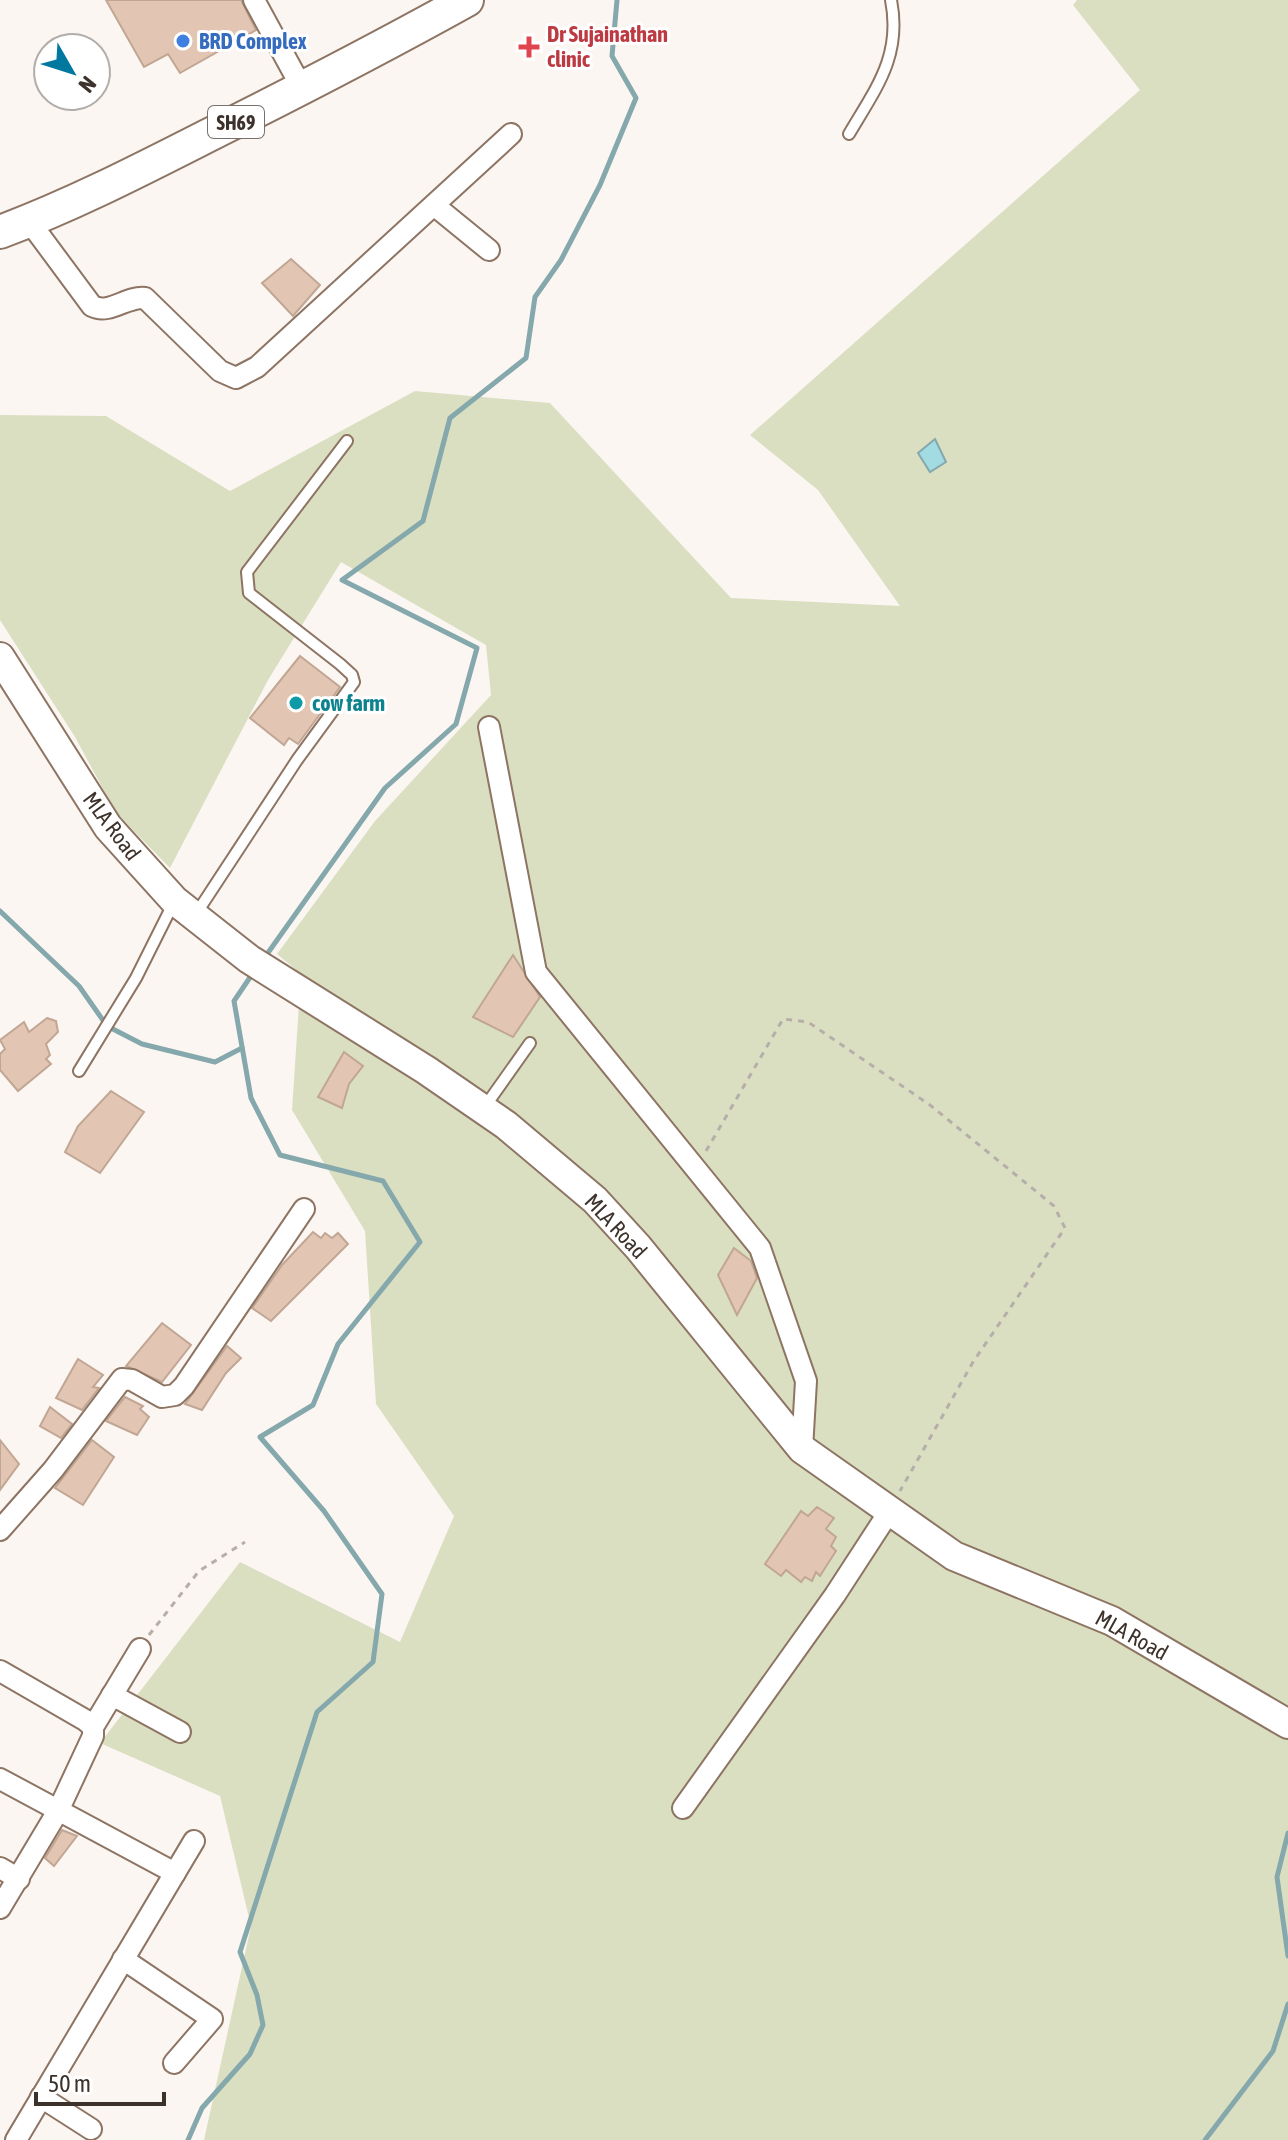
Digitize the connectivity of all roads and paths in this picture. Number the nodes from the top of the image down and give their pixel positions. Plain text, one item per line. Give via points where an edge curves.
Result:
1 (254, 0) edge
2 (467, 0) edge
3 (891, 0) edge
4 (302, 88) junction
5 (511, 134) dead end
6 (849, 134) dead end
7 (435, 206) junction
8 (15, 227) edge
9 (489, 250) dead end
10 (347, 441) dead end
11 (0, 657) edge
12 (489, 727) dead end
13 (184, 908) junction
14 (530, 1043) dead end
15 (79, 1071) dead end
16 (483, 1109) junction
17 (696, 1168) junction
18 (304, 1209) dead end
19 (802, 1449) junction
20 (889, 1512) junction
21 (0, 1530) edge
22 (245, 1542) dead end
23 (140, 1649) joint
24 (0, 1671) edge
25 (112, 1695) junction
26 (1288, 1724) edge
27 (93, 1727) junction
28 (180, 1732) dead end
29 (0, 1779) edge
30 (683, 1808) dead end
31 (58, 1811) junction
32 (194, 1841) dead end
33 (0, 1868) edge
34 (175, 1873) junction
35 (19, 1879) junction
36 (0, 1908) edge
37 (123, 1959) junction
38 (174, 2063) dead end
39 (41, 2097) junction
40 (91, 2129) dead end
41 (16, 2140) edge

1 - 4 street
2 - 4 main road, SH69
3 - 6 lane via 895,23 890,62
4 - 8 main road, SH69
5 - 7 street
7 - 8 street via 257,367 236,378 220,371 145,298 107,309 92,306
7 - 9 street
10 - 13 lane via 247,572 246,585 354,682
11 - 13 street, MLA Road via 108,827
12 - 17 street via 536,972
13 - 15 lane
13 - 16 street, MLA Road via 249,959
14 - 16 lane
16 - 19 street, MLA Road via 595,1200
17 - 19 street via 760,1248 806,1381
17 - 20 path via 783,1019 808,1022 930,1105 1054,1206 1065,1228 973,1362
18 - 21 street via 184,1386 175,1395 162,1397 122,1379
19 - 20 street, MLA Road
20 - 26 street, MLA Road via 954,1556 1112,1621
20 - 30 street
22 - 23 path via 199,1571
23 - 25 street
24 - 27 street
25 - 27 street
25 - 28 street
27 - 31 street
29 - 31 street
31 - 34 street
31 - 35 street
32 - 34 street
33 - 35 street
34 - 37 street
35 - 36 street
37 - 38 street via 212,2019
37 - 39 street
39 - 40 street
39 - 41 street

